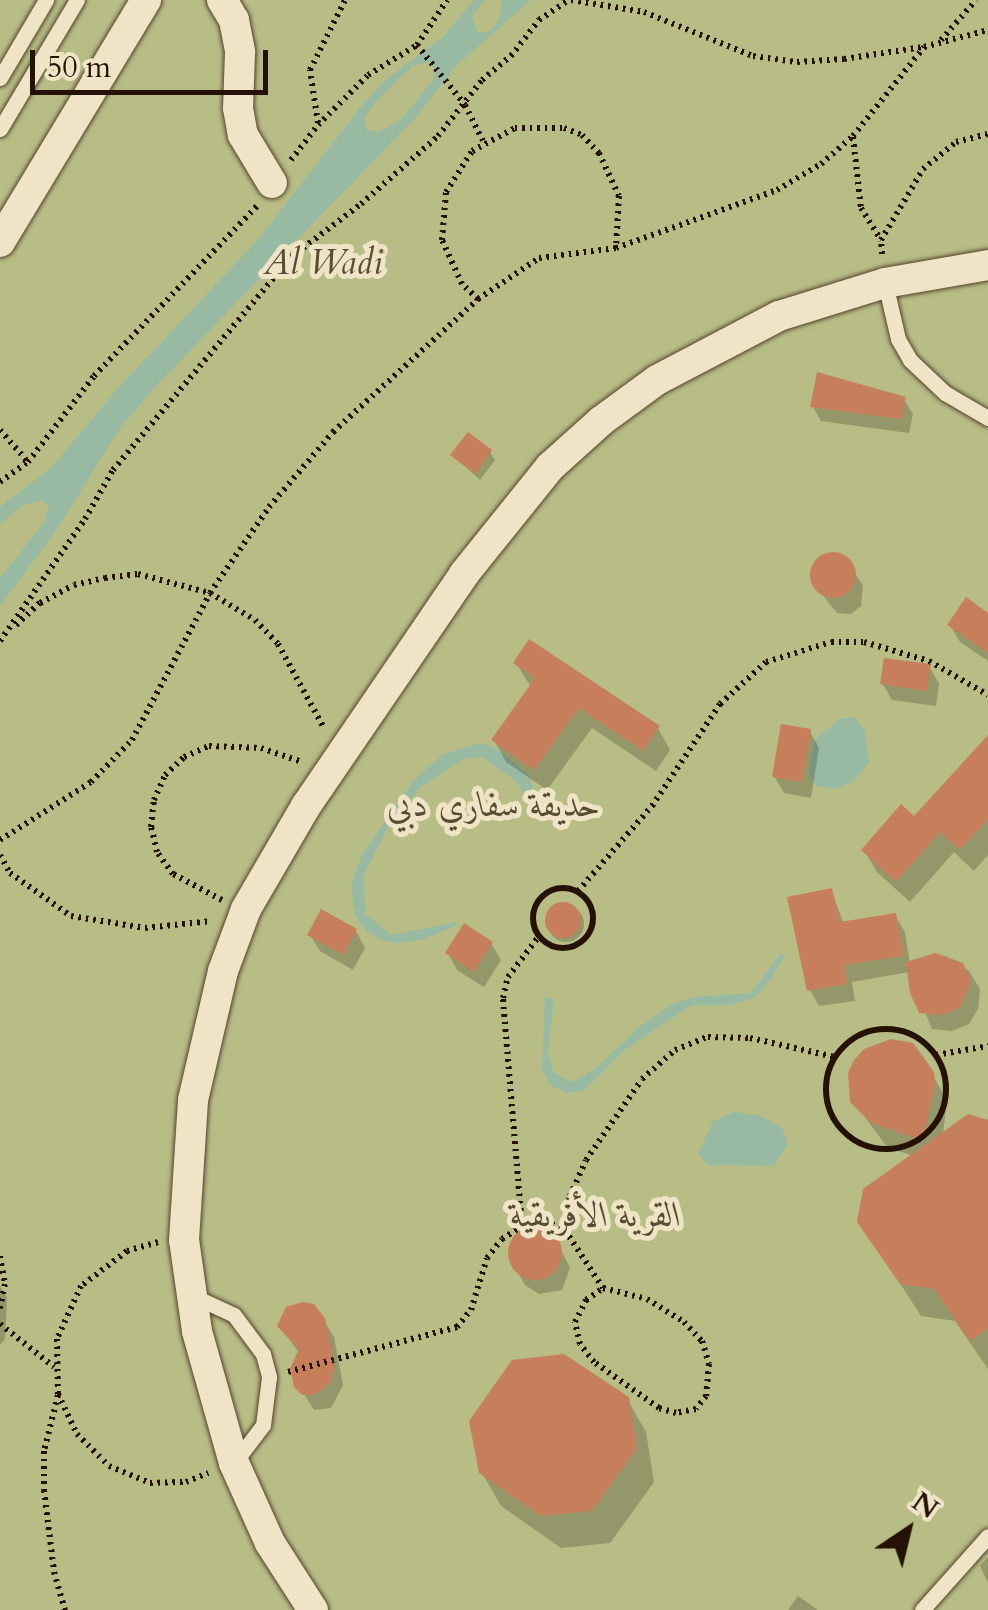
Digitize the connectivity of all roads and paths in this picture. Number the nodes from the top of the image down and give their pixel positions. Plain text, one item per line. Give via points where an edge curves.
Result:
1 (46, 0) edge
2 (77, 0) edge
3 (146, 0) edge
4 (222, 0) edge
5 (345, 0) edge
6 (446, 0) edge
7 (571, 0) edge
8 (976, 0) edge
9 (988, 30) edge
10 (941, 40) junction
11 (417, 45) junction
12 (924, 47) junction
13 (0, 78) edge
14 (464, 105) junction
15 (318, 124) junction
16 (0, 129) edge
17 (988, 134) edge
18 (853, 136) junction
19 (483, 141) junction
20 (272, 183) junction
21 (881, 240) junction
22 (0, 242) edge
23 (616, 248) junction
24 (988, 266) edge
25 (885, 283) junction
26 (478, 299) junction
27 (988, 418) edge
28 (0, 430) edge
29 (28, 462) junction
30 (0, 482) edge
31 (210, 593) junction
32 (8, 632) junction
33 (0, 644) edge
34 (988, 695) edge
35 (333, 764) junction
36 (0, 840) edge
37 (0, 854) edge
38 (578, 891) junction
39 (246, 909) junction
40 (539, 936) junction
41 (988, 1046) edge
42 (936, 1055) junction
43 (835, 1057) junction
44 (522, 1226) junction
45 (565, 1230) junction
46 (184, 1240) junction
47 (0, 1256) edge
48 (603, 1288) junction
49 (191, 1295) junction
50 (0, 1308) edge
51 (0, 1324) edge
52 (55, 1368) junction
53 (269, 1377) junction
54 (58, 1394) junction
55 (234, 1464) junction
56 (988, 1536) edge
57 (66, 1610) edge
58 (313, 1610) edge
59 (922, 1610) edge

1 - 13 lane
2 - 16 lane
3 - 22 street
4 - 20 street via 240,52 243,135
5 - 15 path via 310,70
6 - 11 path
7 - 12 path via 644,12 753,56 797,62
7 - 14 path via 540,20
8 - 10 path
9 - 10 path
10 - 12 path
11 - 14 path
11 - 15 path via 368,75
12 - 18 path
14 - 19 path
14 - 32 path via 400,172 290,257 211,348 113,470
15 - 20 path
17 - 21 path via 956,142 922,169
18 - 21 path via 861,208
18 - 23 path via 777,190
19 - 23 path via 539,125 582,136 612,174 620,196
19 - 26 path via 457,170 441,215 450,263
20 - 29 path via 255,209 94,376
21 - 25 path
23 - 26 path via 539,258
24 - 25 street
25 - 27 lane via 910,360
25 - 35 street via 779,316 716,345 601,421 550,466 506,519
26 - 31 path via 333,432 269,507
28 - 29 path
29 - 30 path
31 - 32 path via 138,574 105,578 40,603
31 - 35 path via 256,620 278,644
31 - 36 path via 132,740 91,782
32 - 33 path
34 - 38 path via 929,660 864,642 832,642 766,662 720,704 652,806
35 - 39 street
35 - 39 path via 236,744 208,746 165,776 151,827 157,852 195,890
37 - 39 path via 10,873 42,899 84,920 185,926
38 - 40 path via 555,888 537,902
38 - 40 path via 593,910 590,933 560,948
39 - 46 street via 202,1051 186,1166
40 - 44 path via 508,977 503,998
41 - 42 path
42 - 43 path via 918,1038 873,1030
42 - 43 path via 944,1073 942,1112 916,1141 888,1149 859,1143 832,1115 826,1096
43 - 45 path via 750,1038 708,1037 675,1050 642,1078 605,1129 570,1196
44 - 45 path via 545,1222
44 - 53 path via 487,1258 471,1310 457,1327
45 - 48 path
46 - 49 street
46 - 52 path via 127,1251 92,1276 66,1311
47 - 50 path
48 - 48 path via 647,1299 702,1341 710,1364 706,1396 696,1409 676,1414 659,1408 594,1362 580,1344 575,1322 586,1300
49 - 53 lane via 214,1302 243,1324
49 - 55 street
51 - 52 path
52 - 54 path
53 - 55 lane via 263,1425
54 - 55 path via 78,1434 109,1466 150,1484 186,1482
54 - 57 path via 44,1451 44,1490
55 - 58 street via 270,1543
56 - 59 lane

